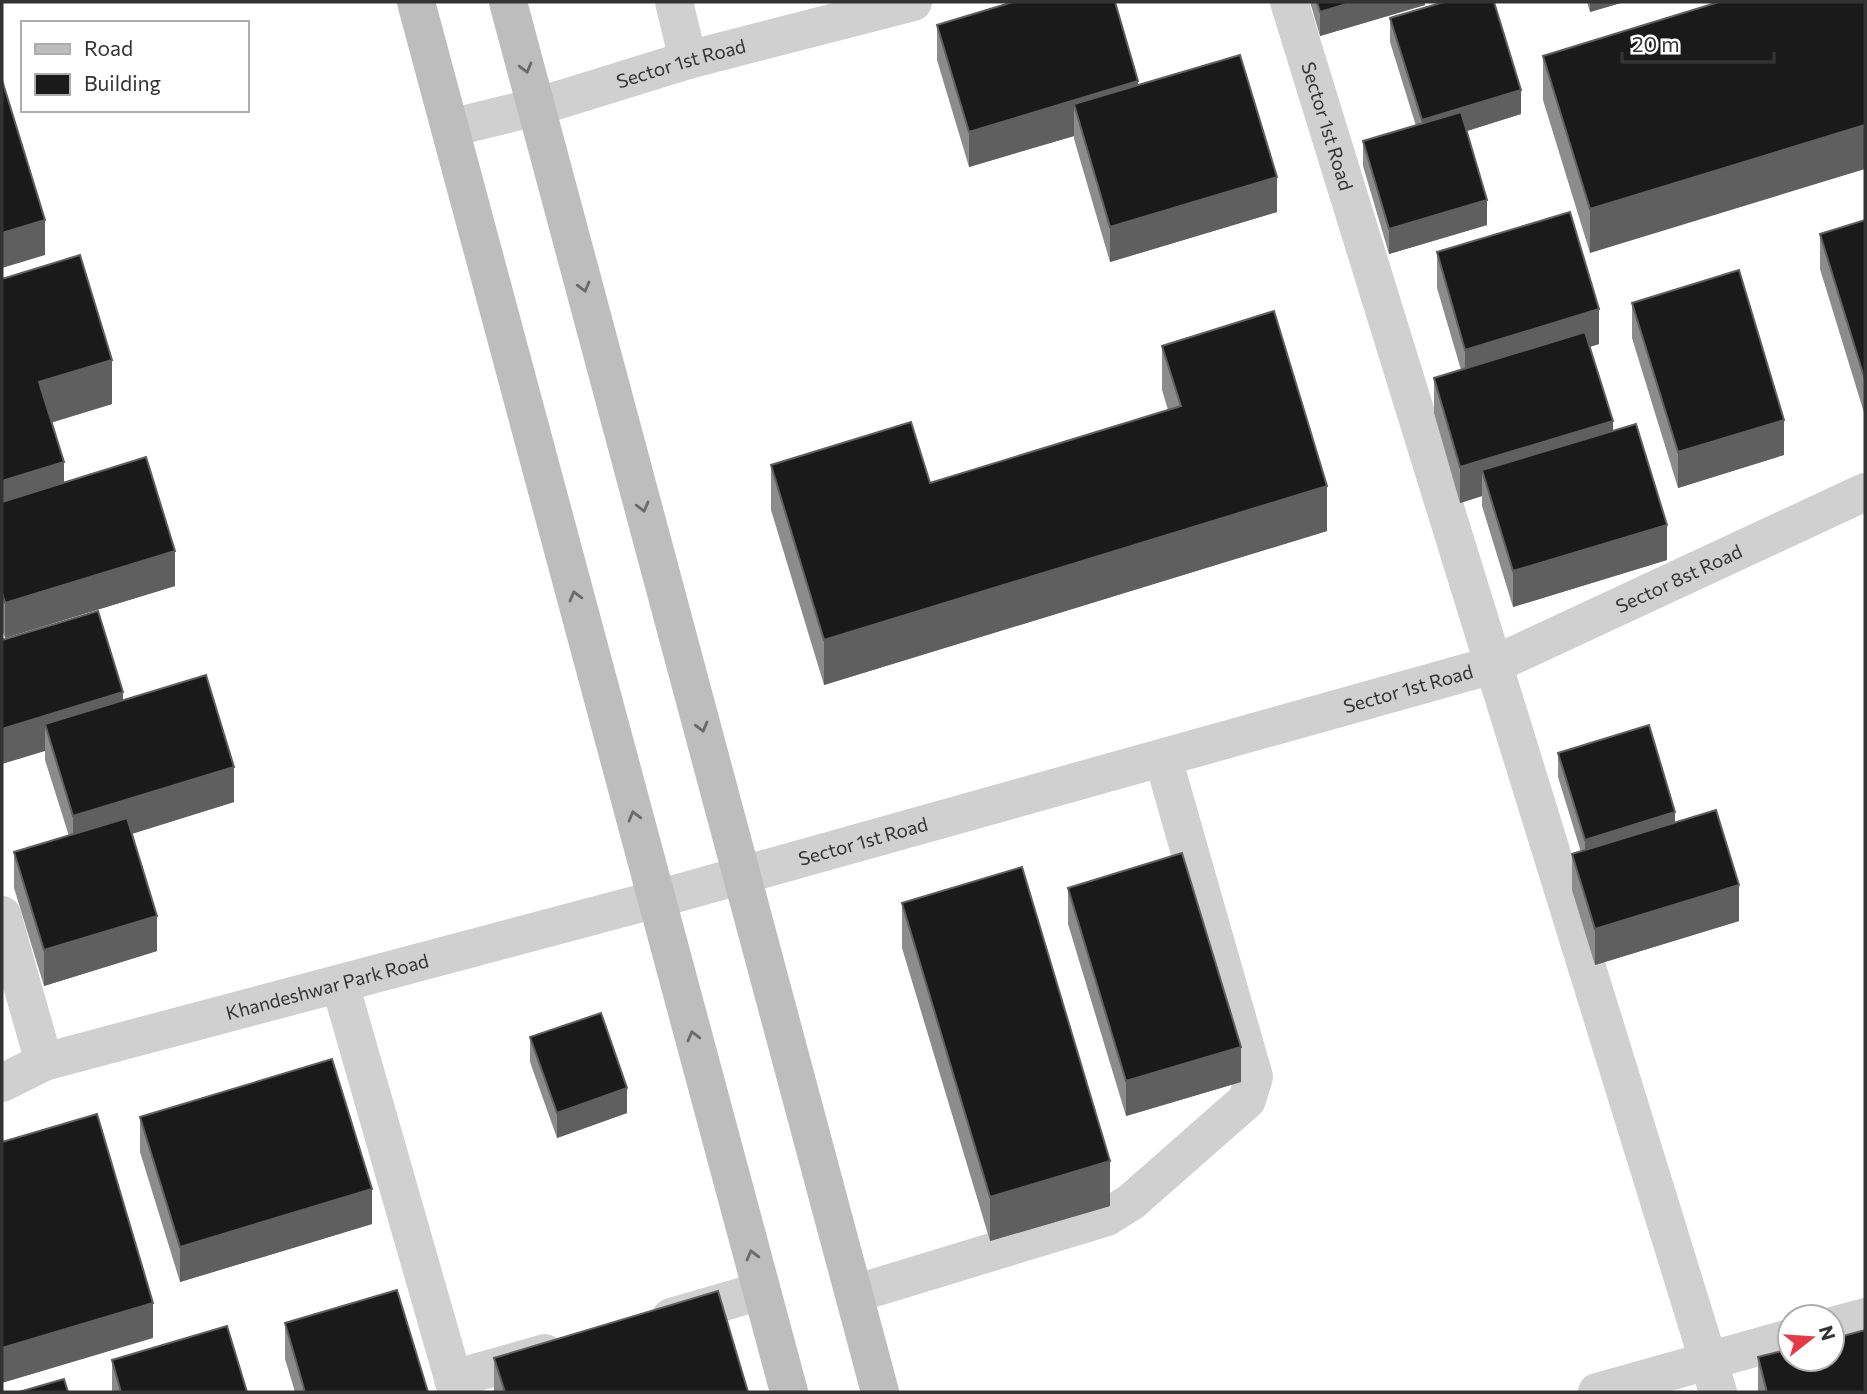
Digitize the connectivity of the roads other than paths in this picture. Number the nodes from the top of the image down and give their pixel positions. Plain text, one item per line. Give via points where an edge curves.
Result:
1 (416, 2) edge
2 (508, 2) edge
3 (674, 2) edge
4 (913, 2) edge
5 (1290, 2) edge
6 (688, 60) junction
7 (536, 107) junction
8 (450, 128) junction
9 (1865, 492) edge
10 (1493, 665) junction
11 (1163, 758) junction
12 (742, 877) junction
13 (657, 899) junction
14 (2, 915) edge
15 (340, 984) junction
16 (44, 1062) junction
17 (2, 1083) edge
18 (761, 1291) junction
19 (854, 1294) junction
20 (1865, 1317) edge
21 (1846, 1322) edge
22 (641, 1326) edge
23 (574, 1345) edge
24 (1776, 1345) edge
25 (1713, 1376) edge
26 (455, 1386) edge
27 (789, 1392) edge
28 (880, 1392) edge
29 (1597, 1392) edge

1 - 8 main road
2 -> 7 main road
3 - 6 street
4 - 6 street, Sector 1st Road
5 - 10 street, Sector 1st Road
6 - 7 street, Sector 1st Road
7 - 8 street, Sector 1st Road
7 -> 12 main road
13 -> 8 main road
9 - 10 street, Sector 8st Road
10 - 11 street, Sector 1st Road
10 - 25 street
11 - 12 street, Sector 1st Road
11 - 19 street via 1254,1077 1247,1100 1131,1202 1107,1217
12 - 13 street, Sector 1st Road
12 - 19 main road
13 - 15 street, Khandeshwar Park Road
18 -> 13 main road
14 - 16 street
15 - 16 street, Khandeshwar Park Road
15 - 26 street
16 - 17 street, Khandeshwar Park Road
18 - 22 street
18 - 27 main road
19 - 28 main road
20 - 21 street
23 - 26 street
24 - 25 street
25 - 29 street

